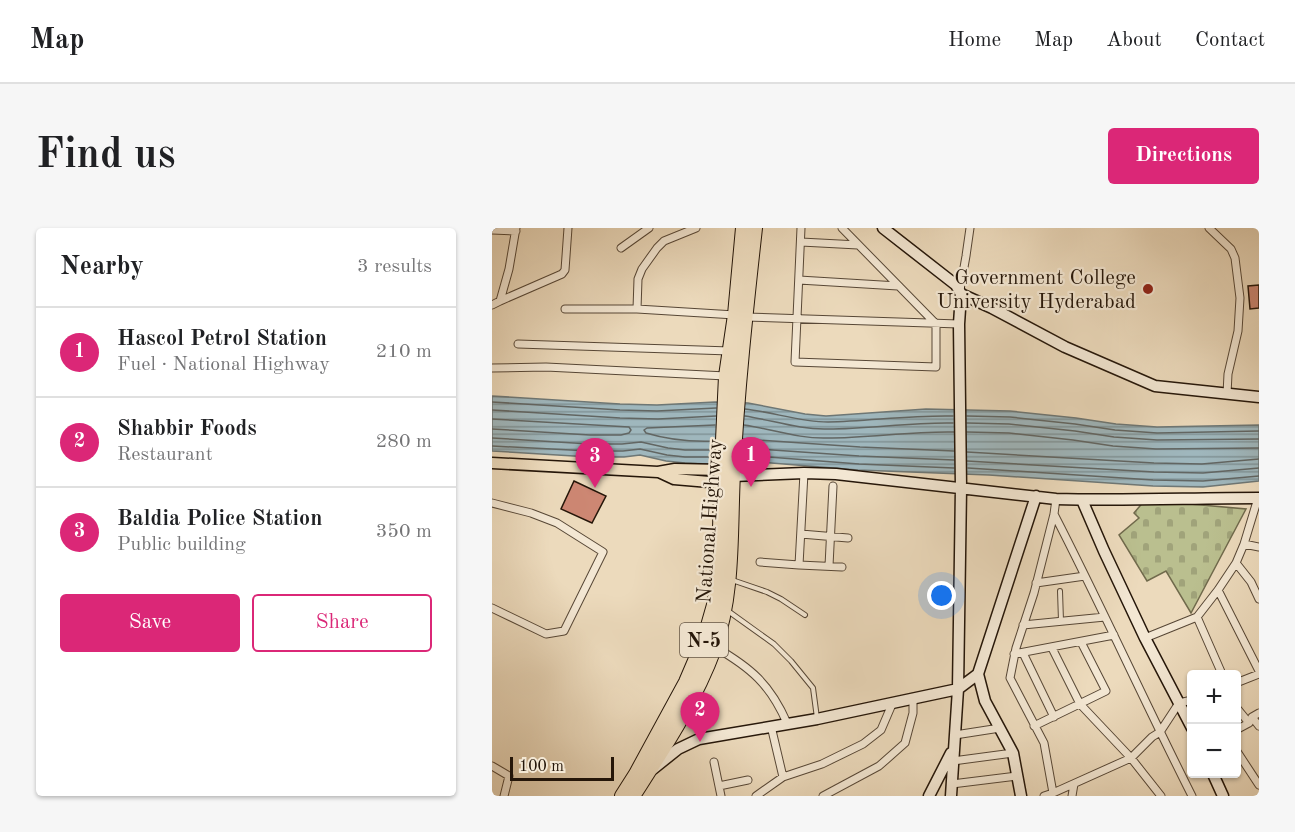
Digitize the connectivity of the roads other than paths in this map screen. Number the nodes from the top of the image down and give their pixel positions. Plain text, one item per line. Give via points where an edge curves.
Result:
1 (568, 228) edge
2 (649, 228) edge
3 (696, 228) edge
4 (743, 228) edge
5 (755, 228) edge
6 (801, 228) edge
7 (842, 228) edge
8 (882, 228) edge
9 (969, 228) edge
10 (1209, 228) edge
11 (516, 229) edge
12 (492, 230) edge
13 (801, 242) junction
14 (858, 245) junction
15 (621, 248) dead end
16 (799, 280) junction
17 (898, 286) junction
18 (961, 292) junction
19 (500, 301) junction
20 (492, 305) edge
21 (565, 309) dead end
22 (637, 309) junction
23 (740, 316) junction
24 (797, 318) junction
25 (936, 324) junction
26 (958, 324) junction
27 (518, 344) dead end
28 (730, 351) junction
29 (492, 368) edge
30 (734, 377) junction
31 (1227, 394) junction
32 (1259, 397) edge
33 (492, 463) edge
34 (726, 473) junction
35 (804, 473) junction
36 (833, 486) dead end
37 (960, 488) junction
38 (1036, 496) junction
39 (1258, 498) edge
40 (1056, 499) junction
41 (1082, 500) junction
42 (492, 503) edge
43 (1054, 514) junction
44 (801, 534) junction
45 (831, 537) junction
46 (848, 538) dead end
47 (1244, 544) junction
48 (1259, 546) edge
49 (760, 562) dead end
50 (1236, 562) junction
51 (799, 566) junction
52 (829, 566) junction
53 (842, 567) dead end
54 (1085, 576) junction
55 (724, 579) junction
56 (1255, 582) edge
57 (1036, 584) junction
58 (1218, 590) junction
59 (1060, 591) dead end
60 (1259, 598) edge
61 (492, 608) edge
62 (725, 609) junction
63 (805, 615) dead end
64 (1105, 617) junction
65 (1197, 617) junction
66 (1061, 621) junction
67 (1023, 626) junction
68 (1114, 635) junction
69 (1145, 638) junction
70 (1081, 642) junction
71 (715, 647) junction
72 (1052, 648) junction
73 (1023, 653) junction
74 (1014, 654) junction
75 (1220, 670) edge
76 (1259, 673) edge
77 (978, 674) junction
78 (1241, 681) edge
79 (958, 689) junction
80 (913, 698) junction
81 (1187, 701) edge
82 (893, 702) junction
83 (1179, 703) junction
84 (1080, 704) junction
85 (1241, 710) edge
86 (1054, 717) junction
87 (1254, 718) edge
88 (817, 719) junction
89 (787, 723) junction
90 (1189, 724) edge
91 (771, 726) junction
92 (1034, 726) junction
93 (1259, 726) edge
94 (1241, 727) edge
95 (1000, 728) junction
96 (1160, 732) junction
97 (955, 735) junction
98 (954, 747) junction
99 (1012, 753) junction
100 (1131, 758) junction
101 (1241, 758) edge
102 (953, 761) junction
103 (714, 762) dead end
104 (492, 766) edge
105 (646, 775) junction
106 (1017, 776) junction
107 (783, 777) junction
108 (1215, 778) edge
109 (748, 780) dead end
110 (952, 784) junction
111 (1074, 784) junction
112 (1259, 785) edge
113 (719, 786) junction
114 (1053, 793) junction
115 (504, 796) edge
116 (622, 796) edge
117 (633, 796) edge
118 (721, 796) edge
119 (756, 796) edge
120 (823, 796) edge
121 (929, 796) edge
122 (951, 796) edge
123 (1020, 796) edge
124 (1044, 796) edge
125 (1072, 796) edge
126 (1161, 796) edge
127 (1192, 796) edge
128 (1223, 796) edge

1 - 19 street via 562,274
2 - 15 street
3 - 22 street via 664,241 642,268
4 - 23 highway, National Highway / N-5
5 - 23 highway, National Highway / N-5
6 - 13 street
7 - 14 street
8 - 18 street
9 - 18 street
10 - 31 street via 1235,258 1240,298
11 - 12 street
11 - 19 street
13 - 14 street
13 - 16 street
14 - 17 street
16 - 17 street
16 - 24 street
17 - 25 street
18 - 26 street
18 - 31 street via 1065,347 1155,386
19 - 20 street
21 - 22 street
22 - 23 street
23 - 24 street
23 - 28 highway, National Highway / N-5
23 - 30 highway, National Highway / N-5
24 - 25 street
24 - 25 street via 795,362 936,367
25 - 26 street
26 - 37 street
27 - 28 street
28 - 30 highway, National Highway / N-5
29 - 30 street via 546,367
30 - 34 highway, National Highway / N-5
31 - 32 street
33 - 34 main road via 658,472 674,479
34 - 35 street
34 - 55 highway, National Highway / N-5
35 - 37 street
35 - 44 street
36 - 45 street
37 - 38 street
37 - 79 street
38 - 40 street
38 - 77 street
39 - 41 street
39 - 47 street
40 - 41 street
40 - 43 street
41 - 69 street
42 - 61 street via 557,523 603,552 564,631 546,634
43 - 54 street
43 - 57 street
44 - 45 street
44 - 51 street
45 - 46 street
45 - 52 street
47 - 48 street
47 - 50 street
49 - 51 street
50 - 56 street
50 - 58 street
51 - 52 street
52 - 53 street
54 - 57 street
54 - 64 street
55 - 62 highway, National Highway / N-5
55 - 63 lane via 781,598
55 - 116 highway, National Highway / N-5 via 686,682
56 - 60 street
57 - 67 street
58 - 65 street
58 - 76 street
59 - 66 lane
62 - 71 highway, National Highway / N-5
62 - 88 lane via 791,661 813,688
64 - 66 street
64 - 68 street
65 - 69 street
65 - 75 street
66 - 67 street
67 - 74 street
68 - 70 street
68 - 96 street
69 - 83 street
70 - 72 street
70 - 84 street via 1106,692
71 - 89 street via 760,679
71 - 105 highway, National Highway / N-5 via 697,689
72 - 73 street
72 - 84 street
73 - 74 street
73 - 86 street
74 - 92 street via 1010,678
76 - 78 street
77 - 79 street
77 - 95 street via 985,701
79 - 80 street
79 - 97 street
80 - 82 street
80 - 120 street via 905,743 879,766
81 - 83 street
82 - 88 street
82 - 107 street via 881,730 863,744
83 - 90 street
83 - 96 street
84 - 86 street
84 - 100 street
85 - 87 street
86 - 92 street
87 - 93 street
87 - 94 street
88 - 89 street
89 - 91 street
91 - 105 street via 699,739 678,749
91 - 107 street
92 - 114 street via 1044,743
95 - 97 street
95 - 99 street
96 - 100 street
96 - 127 street
97 - 98 street
98 - 102 street
98 - 121 street
99 - 102 street
99 - 106 street
100 - 111 street
100 - 126 street
101 - 112 street
102 - 110 street
103 - 113 street
104 - 115 street via 509,776
105 - 117 highway, National Highway / N-5
106 - 110 street
106 - 123 street
107 - 119 street
108 - 128 street
109 - 113 street
110 - 122 street
111 - 114 street
111 - 125 street
113 - 118 street
114 - 124 street

